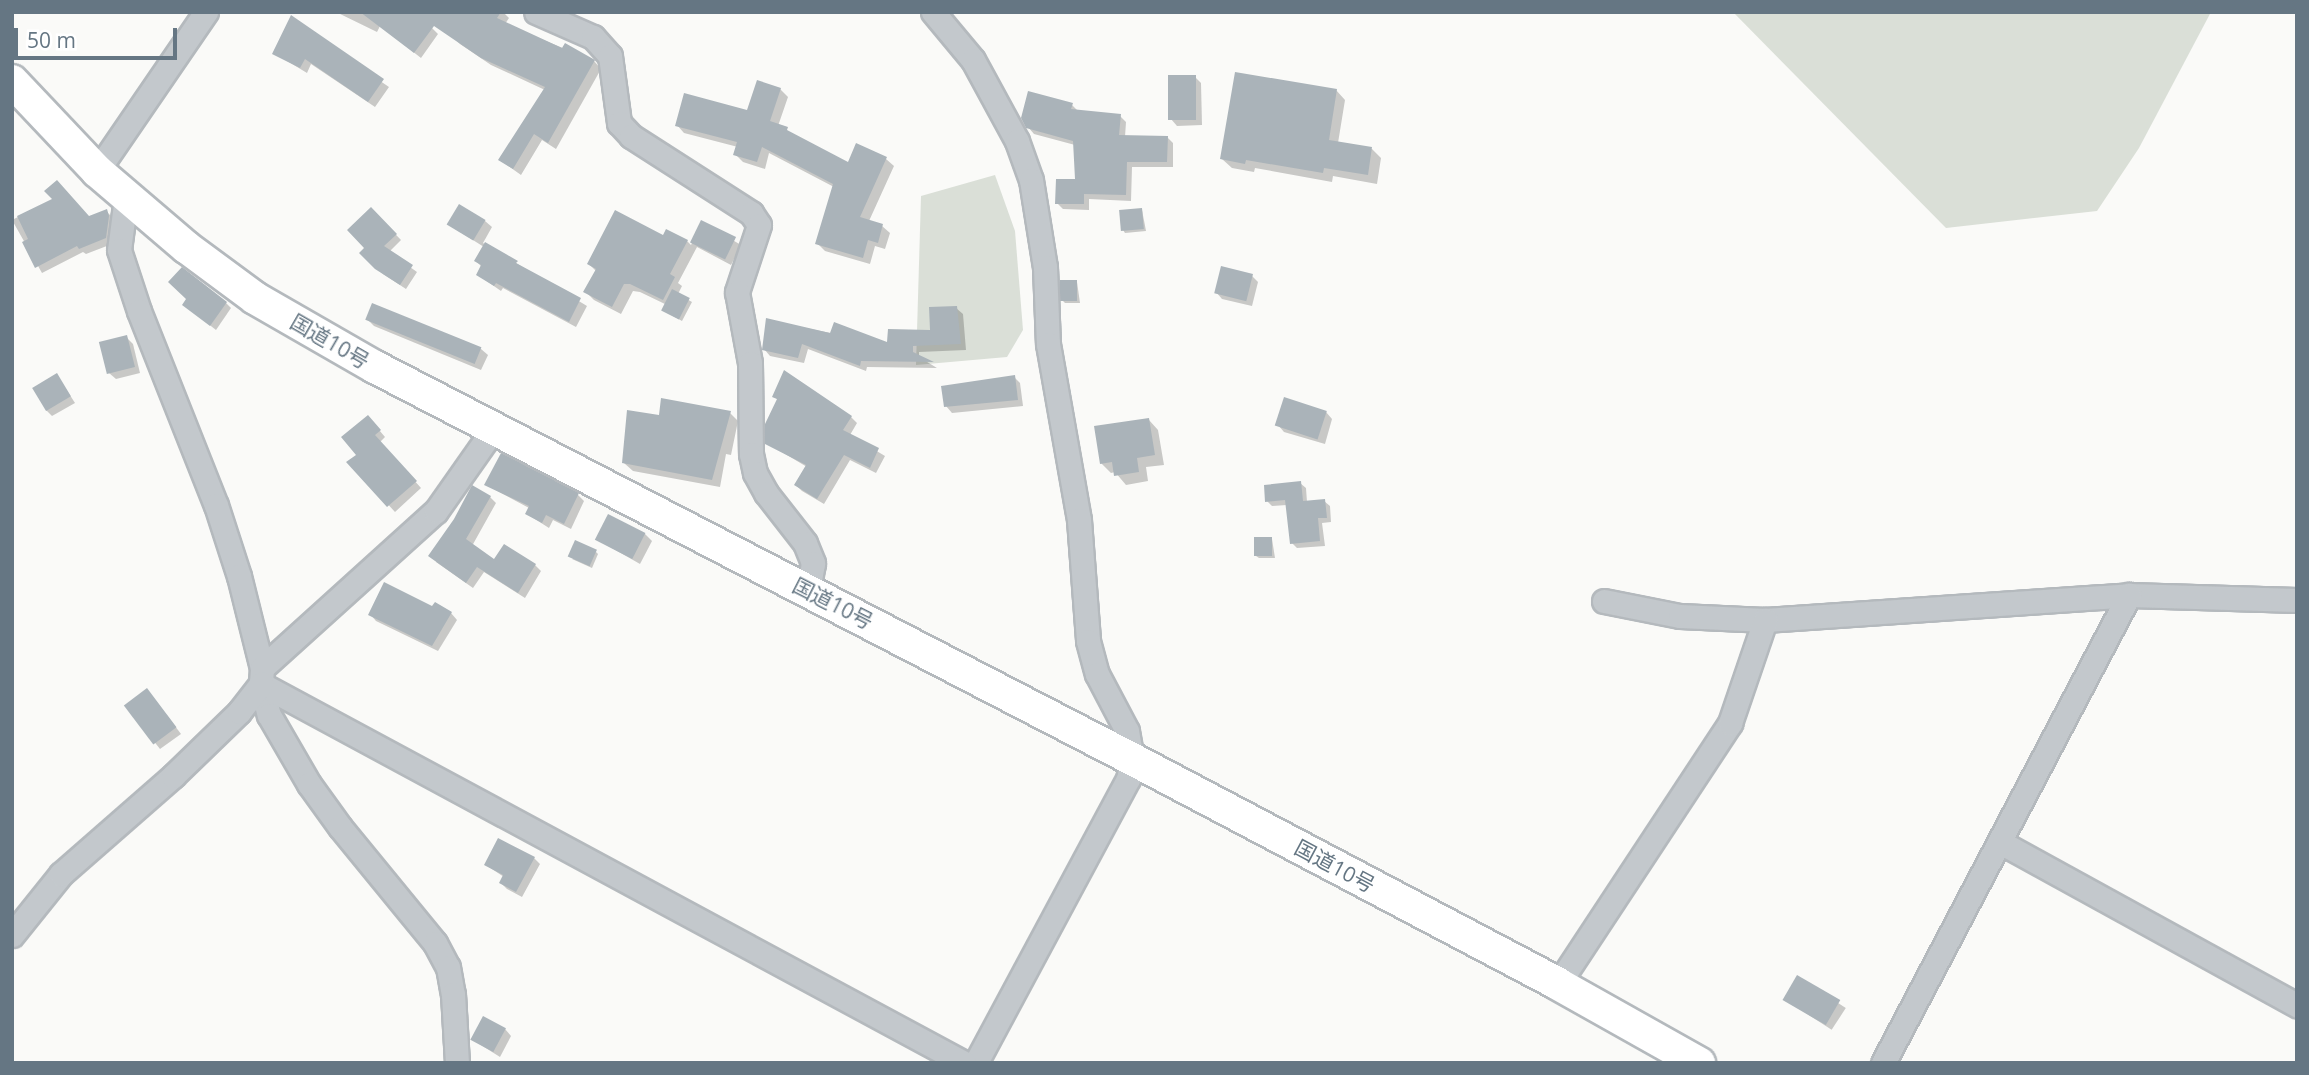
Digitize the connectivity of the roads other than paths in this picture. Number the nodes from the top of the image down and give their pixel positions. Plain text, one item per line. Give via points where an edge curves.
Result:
1 (206, 12) edge
2 (933, 12) edge
3 (542, 13) edge
4 (12, 81) edge
5 (97, 172) junction
6 (126, 197) junction
7 (495, 427) junction
8 (808, 590) junction
9 (2129, 595) junction
10 (2297, 600) edge
11 (1604, 601) dead end
12 (1765, 620) junction
13 (262, 676) junction
14 (1132, 758) junction
15 (2000, 842) junction
16 (12, 934) edge
17 (1558, 984) junction
18 (2297, 1005) edge
19 (457, 1063) edge
20 (964, 1063) edge
21 (976, 1063) edge
22 (1699, 1063) edge
23 (1883, 1063) edge

1 - 5 street
2 - 14 street via 973,60 1017,141 1031,180 1045,267 1048,344 1079,520 1088,640 1097,674 1127,731
3 - 8 street via 593,37 610,56 619,123 631,136 751,213 759,225 737,292 750,363 751,454 766,493 805,543 813,563
4 - 5 highway, 国道10号
5 - 6 highway, 国道10号
6 - 7 highway, 国道10号 via 255,298 375,367
6 - 13 street via 119,250 216,505 239,576
7 - 8 highway, 国道10号
7 - 13 street via 436,511
8 - 14 highway, 国道10号
9 - 10 street
9 - 12 street
9 - 15 street
11 - 12 street via 1680,616
12 - 17 street via 1730,723
13 - 16 street via 239,712 61,874
13 - 19 street via 269,715 309,784 435,943 448,967
13 - 20 street
14 - 17 highway, 国道10号
14 - 21 street via 1128,779
15 - 18 street
15 - 23 street
17 - 22 highway, 国道10号

